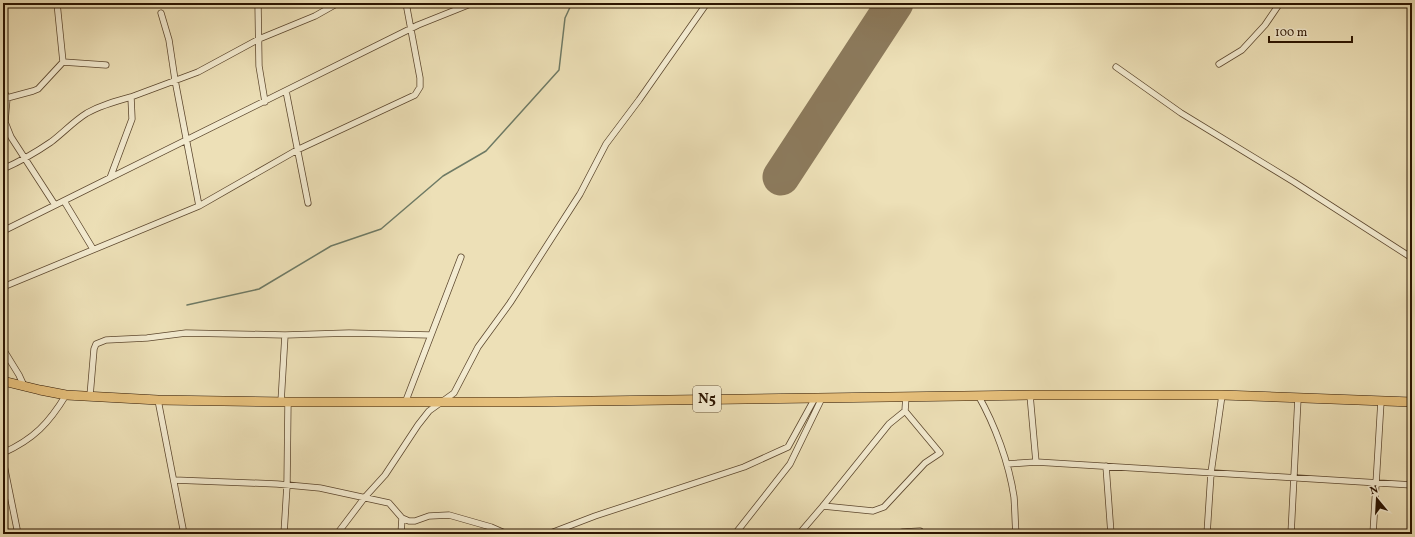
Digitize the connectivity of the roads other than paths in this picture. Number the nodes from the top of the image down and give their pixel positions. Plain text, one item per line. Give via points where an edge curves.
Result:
1 (57, 3) edge
2 (258, 3) edge
3 (338, 3) edge
4 (406, 3) edge
5 (472, 3) edge
6 (707, 3) edge
7 (1280, 3) edge
8 (161, 13) dead end
9 (410, 29) junction
10 (259, 39) junction
11 (63, 62) junction
12 (1219, 64) dead end
13 (106, 65) dead end
14 (1116, 67) dead end
15 (175, 80) junction
16 (3, 89) edge
17 (286, 91) junction
18 (130, 97) junction
19 (7, 98) junction
20 (265, 102) junction
21 (5, 127) edge
22 (187, 140) junction
23 (297, 150) junction
24 (25, 159) junction
25 (3, 169) edge
26 (110, 178) junction
27 (64, 201) junction
28 (308, 203) dead end
29 (55, 205) junction
30 (199, 206) junction
31 (3, 231) edge
32 (93, 250) junction
33 (461, 257) dead end
34 (1412, 258) edge
35 (3, 287) edge
36 (430, 334) junction
37 (286, 335) junction
38 (3, 349) edge
39 (3, 381) edge
40 (24, 386) junction
41 (66, 395) junction
42 (978, 395) junction
43 (1030, 395) junction
44 (1222, 395) junction
45 (90, 396) junction
46 (906, 396) junction
47 (818, 398) junction
48 (1298, 398) junction
49 (158, 400) junction
50 (1380, 401) junction
51 (284, 402) junction
52 (1412, 402) edge
53 (405, 403) junction
54 (439, 403) junction
55 (905, 411) junction
56 (3, 453) edge
57 (3, 460) edge
58 (1036, 462) junction
59 (1007, 464) junction
60 (1106, 466) junction
61 (1211, 473) junction
62 (1294, 478) junction
63 (174, 480) junction
64 (1377, 483) junction
65 (288, 485) junction
66 (1412, 485) edge
67 (365, 497) junction
68 (823, 506) junction
69 (402, 518) junction
70 (17, 529) dead end
71 (920, 531) dead end
72 (184, 534) edge
73 (284, 534) edge
74 (337, 534) edge
75 (401, 534) edge
76 (507, 534) edge
77 (548, 534) edge
78 (735, 534) edge
79 (800, 534) edge
80 (894, 534) edge
81 (1016, 534) edge
82 (1111, 534) edge
83 (1207, 534) edge
84 (1291, 534) edge
85 (1373, 534) edge

1 - 11 street
2 - 10 street
3 - 10 street via 315,16
4 - 9 street
5 - 9 street
6 - 54 street via 606,144 580,194 510,303 478,347 454,393
7 - 12 street via 1265,25 1242,50
8 - 15 street via 169,40
9 - 17 street
9 - 23 street via 420,78 420,87 416,95
10 - 15 street via 198,72
10 - 20 street
11 - 13 street
11 - 19 street via 38,89
14 - 34 street via 1181,113
15 - 18 street
15 - 22 street
16 - 19 street
17 - 20 street
17 - 23 street
18 - 24 street via 89,112
18 - 26 street via 132,119
19 - 21 street
20 - 22 street
21 - 24 street
22 - 26 street
22 - 30 street
23 - 28 street
23 - 30 street
24 - 25 street
24 - 29 street
26 - 27 street
27 - 29 street
27 - 32 street
29 - 31 street
30 - 32 street
32 - 35 street
33 - 36 street
36 - 37 street
36 - 53 street
37 - 45 street via 186,332 159,337 100,341 94,349
37 - 51 street
38 - 40 street
39 - 40 highway, N5
40 - 41 highway, N5
41 - 45 highway, N5
41 - 56 street via 54,414 34,435
42 - 43 highway, N5
42 - 46 highway, N5
42 - 59 street via 989,414
43 - 44 highway, N5
43 - 58 street
44 - 48 highway, N5
44 - 61 street
45 - 49 highway, N5
46 - 47 highway, N5
46 - 55 street
47 - 54 highway, N5
47 - 77 street via 788,447 744,467
47 - 78 street via 790,464
48 - 50 highway, N5
48 - 62 street
49 - 51 highway, N5
49 - 63 street
50 - 52 highway, N5
50 - 64 street
51 - 53 highway, N5
51 - 65 street
53 - 54 highway, N5
54 - 67 street via 418,425 385,475
55 - 68 street via 889,424
55 - 68 street via 940,453 925,463 884,507 873,511
57 - 70 street
58 - 59 street
58 - 60 street
59 - 81 street via 1014,498
60 - 61 street
60 - 82 street
61 - 62 street
61 - 83 street
62 - 64 street
62 - 84 street
63 - 65 street
63 - 72 street
64 - 66 street
64 - 85 street
65 - 67 street
65 - 73 street
67 - 69 street via 389,503
67 - 74 street
68 - 79 street
69 - 75 street
69 - 76 street via 415,522 429,516 449,516
71 - 80 street

